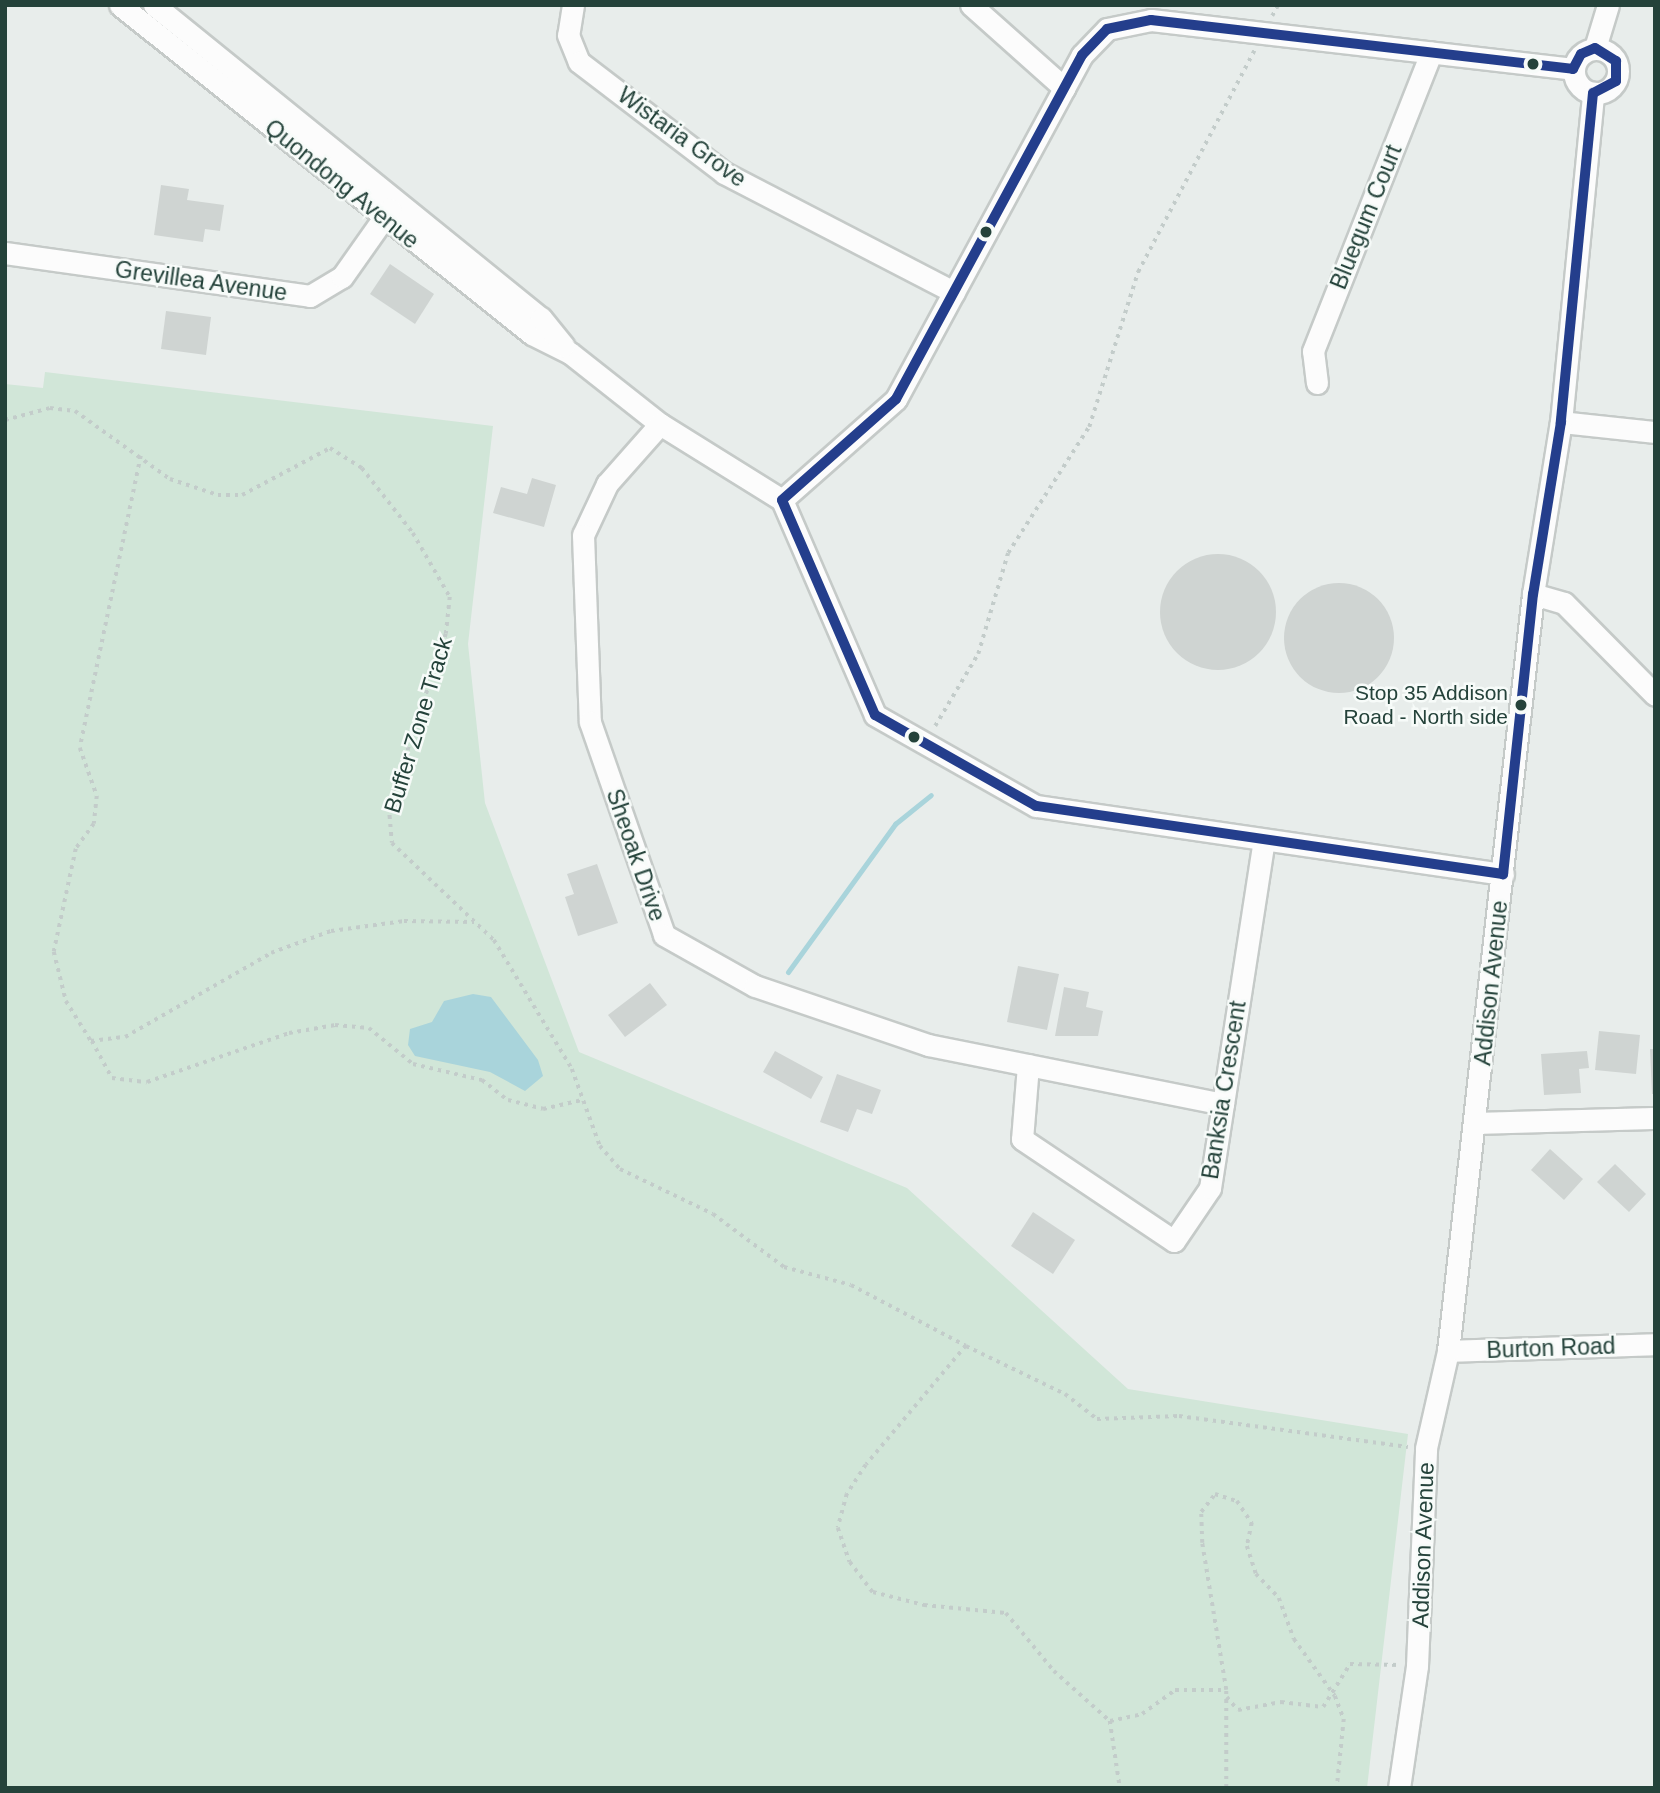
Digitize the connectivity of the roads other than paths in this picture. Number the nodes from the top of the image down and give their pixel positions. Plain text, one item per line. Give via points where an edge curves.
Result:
1 (120, 5) edge
2 (154, 5) edge
3 (573, 5) edge
4 (971, 5) edge
5 (1608, 5) edge
6 (1595, 48) junction
7 (1431, 53) junction
8 (1573, 69) junction
9 (1064, 88) junction
10 (1592, 93) junction
11 (389, 210) junction
12 (5, 253) edge
13 (954, 292) junction
14 (1317, 383) dead end
15 (1560, 422) junction
16 (660, 424) junction
17 (1655, 432) edge
18 (782, 500) junction
19 (1533, 594) junction
20 (1655, 695) edge
21 (1264, 839) junction
22 (1503, 874) junction
23 (1028, 1065) junction
24 (1223, 1104) junction
25 (1655, 1118) edge
26 (1476, 1124) junction
27 (1655, 1344) edge
28 (1448, 1351) junction
29 (1399, 1788) edge

1 - 11 street, Quondong Avenue
2 - 11 street, Quondong Avenue
3 - 13 street, Wistaria Grove via 568,35 579,62 724,173
4 - 9 street
5 - 6 street
6 - 8 street via 1581,54
6 - 10 street via 1614,58 1618,74 1608,90
7 - 8 street
7 - 9 street via 1152,20 1107,29 1082,55
7 - 14 street, Bluegum Court via 1313,351
8 - 10 street via 1576,82
9 - 13 street
10 - 15 street, Addison Avenue
11 - 12 street, Grevillea Avenue via 342,277 310,296
11 - 16 street, Quondong Avenue via 532,334 569,353
13 - 18 street via 896,398
15 - 17 street
15 - 19 street, Addison Avenue
16 - 18 street, Quondong Avenue
16 - 23 street, Sheoak Drive via 607,484 583,535 590,722 664,935 755,986 928,1045
18 - 21 street via 875,715 1036,806
19 - 20 street via 1564,603
19 - 22 street, Addison Avenue
21 - 22 street
21 - 24 street, Banksia Crescent
22 - 26 street, Addison Avenue
23 - 24 street, Sheoak Drive
23 - 24 street, Banksia Crescent via 1022,1139 1168,1243 1210,1188
25 - 26 street
26 - 28 street, Addison Avenue
27 - 28 street, Burton Road
28 - 29 street, Addison Avenue via 1426,1448 1417,1666

